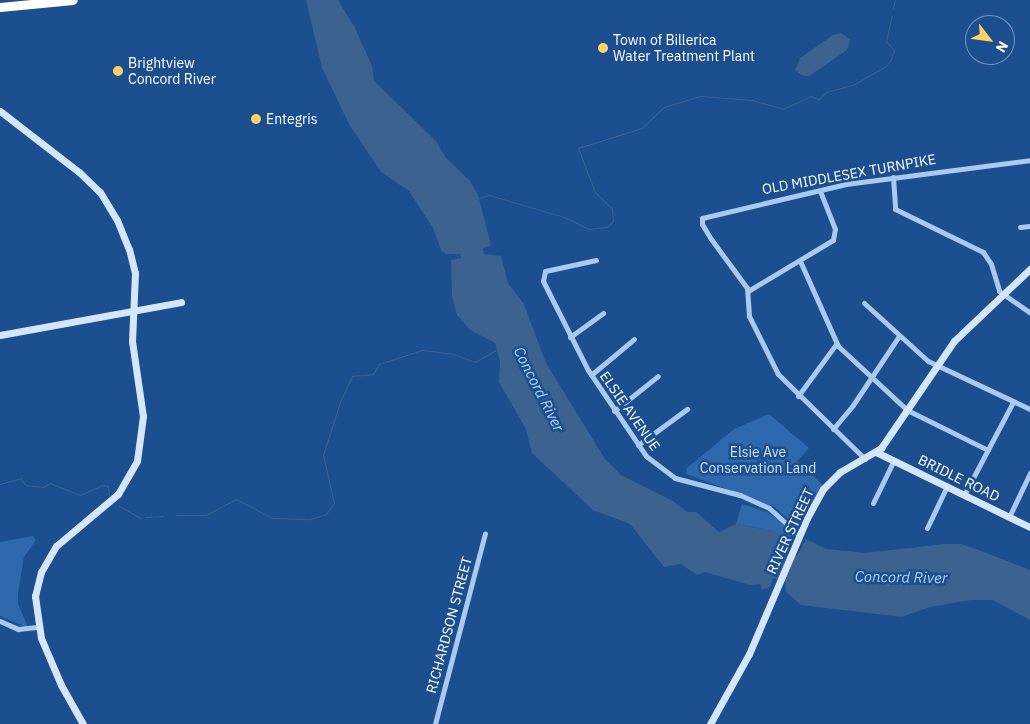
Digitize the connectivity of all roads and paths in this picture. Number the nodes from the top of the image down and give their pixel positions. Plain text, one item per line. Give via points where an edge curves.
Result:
1 (73, 0) edge
2 (0, 7) edge
3 (0, 111) edge
4 (1030, 160) edge
5 (893, 177) junction
6 (820, 190) junction
7 (1030, 226) edge
8 (1020, 227) dead end
9 (596, 260) dead end
10 (800, 261) junction
11 (1030, 269) edge
12 (748, 292) junction
13 (1002, 294) junction
14 (180, 302) dead end
15 (864, 303) dead end
16 (134, 309) junction
17 (603, 313) dead end
18 (1030, 313) edge
19 (0, 336) edge
20 (899, 336) junction
21 (570, 337) junction
22 (634, 339) dead end
23 (836, 344) junction
24 (936, 365) junction
25 (591, 375) junction
26 (872, 375) junction
27 (658, 376) dead end
28 (798, 396) junction
29 (1013, 402) junction
30 (687, 409) dead end
31 (614, 410) junction
32 (907, 410) junction
33 (1030, 410) edge
34 (832, 429) junction
35 (638, 445) junction
36 (988, 450) junction
37 (876, 452) junction
38 (865, 459) junction
39 (894, 460) junction
40 (1030, 473) edge
41 (947, 486) junction
42 (964, 495) junction
43 (872, 503) dead end
44 (1009, 517) junction
45 (1030, 527) edge
46 (927, 528) dead end
47 (485, 533) dead end
48 (799, 535) junction
49 (0, 621) edge
50 (37, 627) junction
51 (81, 723) edge
52 (435, 724) edge
53 (710, 724) edge

1 - 2 highway
3 - 16 main road via 85,177 106,201 134,264
4 - 5 street, OLD MIDDLESEX TURNPIKE
5 - 6 street, OLD MIDDLESEX TURNPIKE
5 - 13 street via 894,208 983,252
6 - 10 street via 835,236 830,243
6 - 12 street, OLD MIDDLESEX TURNPIKE via 703,216 702,224
7 - 8 street
9 - 21 street, ELSIE AVENUE via 549,270 542,276
10 - 12 street
10 - 23 street
11 - 13 main road, RIVER STREET
12 - 28 street via 747,310 756,332 778,374
13 - 18 street
13 - 24 main road, RIVER STREET via 962,332
14 - 16 main road
15 - 20 street
16 - 19 main road
16 - 50 main road via 133,358 143,416 137,460 118,494 65,536 48,558 36,588
17 - 21 street
20 - 24 street
20 - 26 street
21 - 25 street, ELSIE AVENUE
22 - 25 street
23 - 26 street
23 - 28 street
24 - 29 street
24 - 32 main road, RIVER STREET
25 - 31 street, ELSIE AVENUE
26 - 32 street
26 - 34 street
27 - 31 street
28 - 34 street
29 - 33 street
29 - 36 street
30 - 35 street
31 - 35 street, ELSIE AVENUE
32 - 36 street
32 - 37 main road, RIVER STREET
34 - 38 street
35 - 48 street, ELSIE AVENUE via 654,464 675,478 760,503
36 - 42 street
37 - 38 main road, RIVER STREET
37 - 39 main road, BRIDLE ROAD
38 - 48 main road, RIVER STREET via 827,484
39 - 41 main road, BRIDLE ROAD
39 - 43 street
40 - 44 street
41 - 42 main road, BRIDLE ROAD
41 - 46 street
42 - 44 main road, BRIDLE ROAD
44 - 45 main road, BRIDLE ROAD
47 - 52 street, RICHARDSON STREET
48 - 53 main road, RIVER STREET via 733,688
49 - 50 street via 18,629
50 - 51 main road via 58,680

